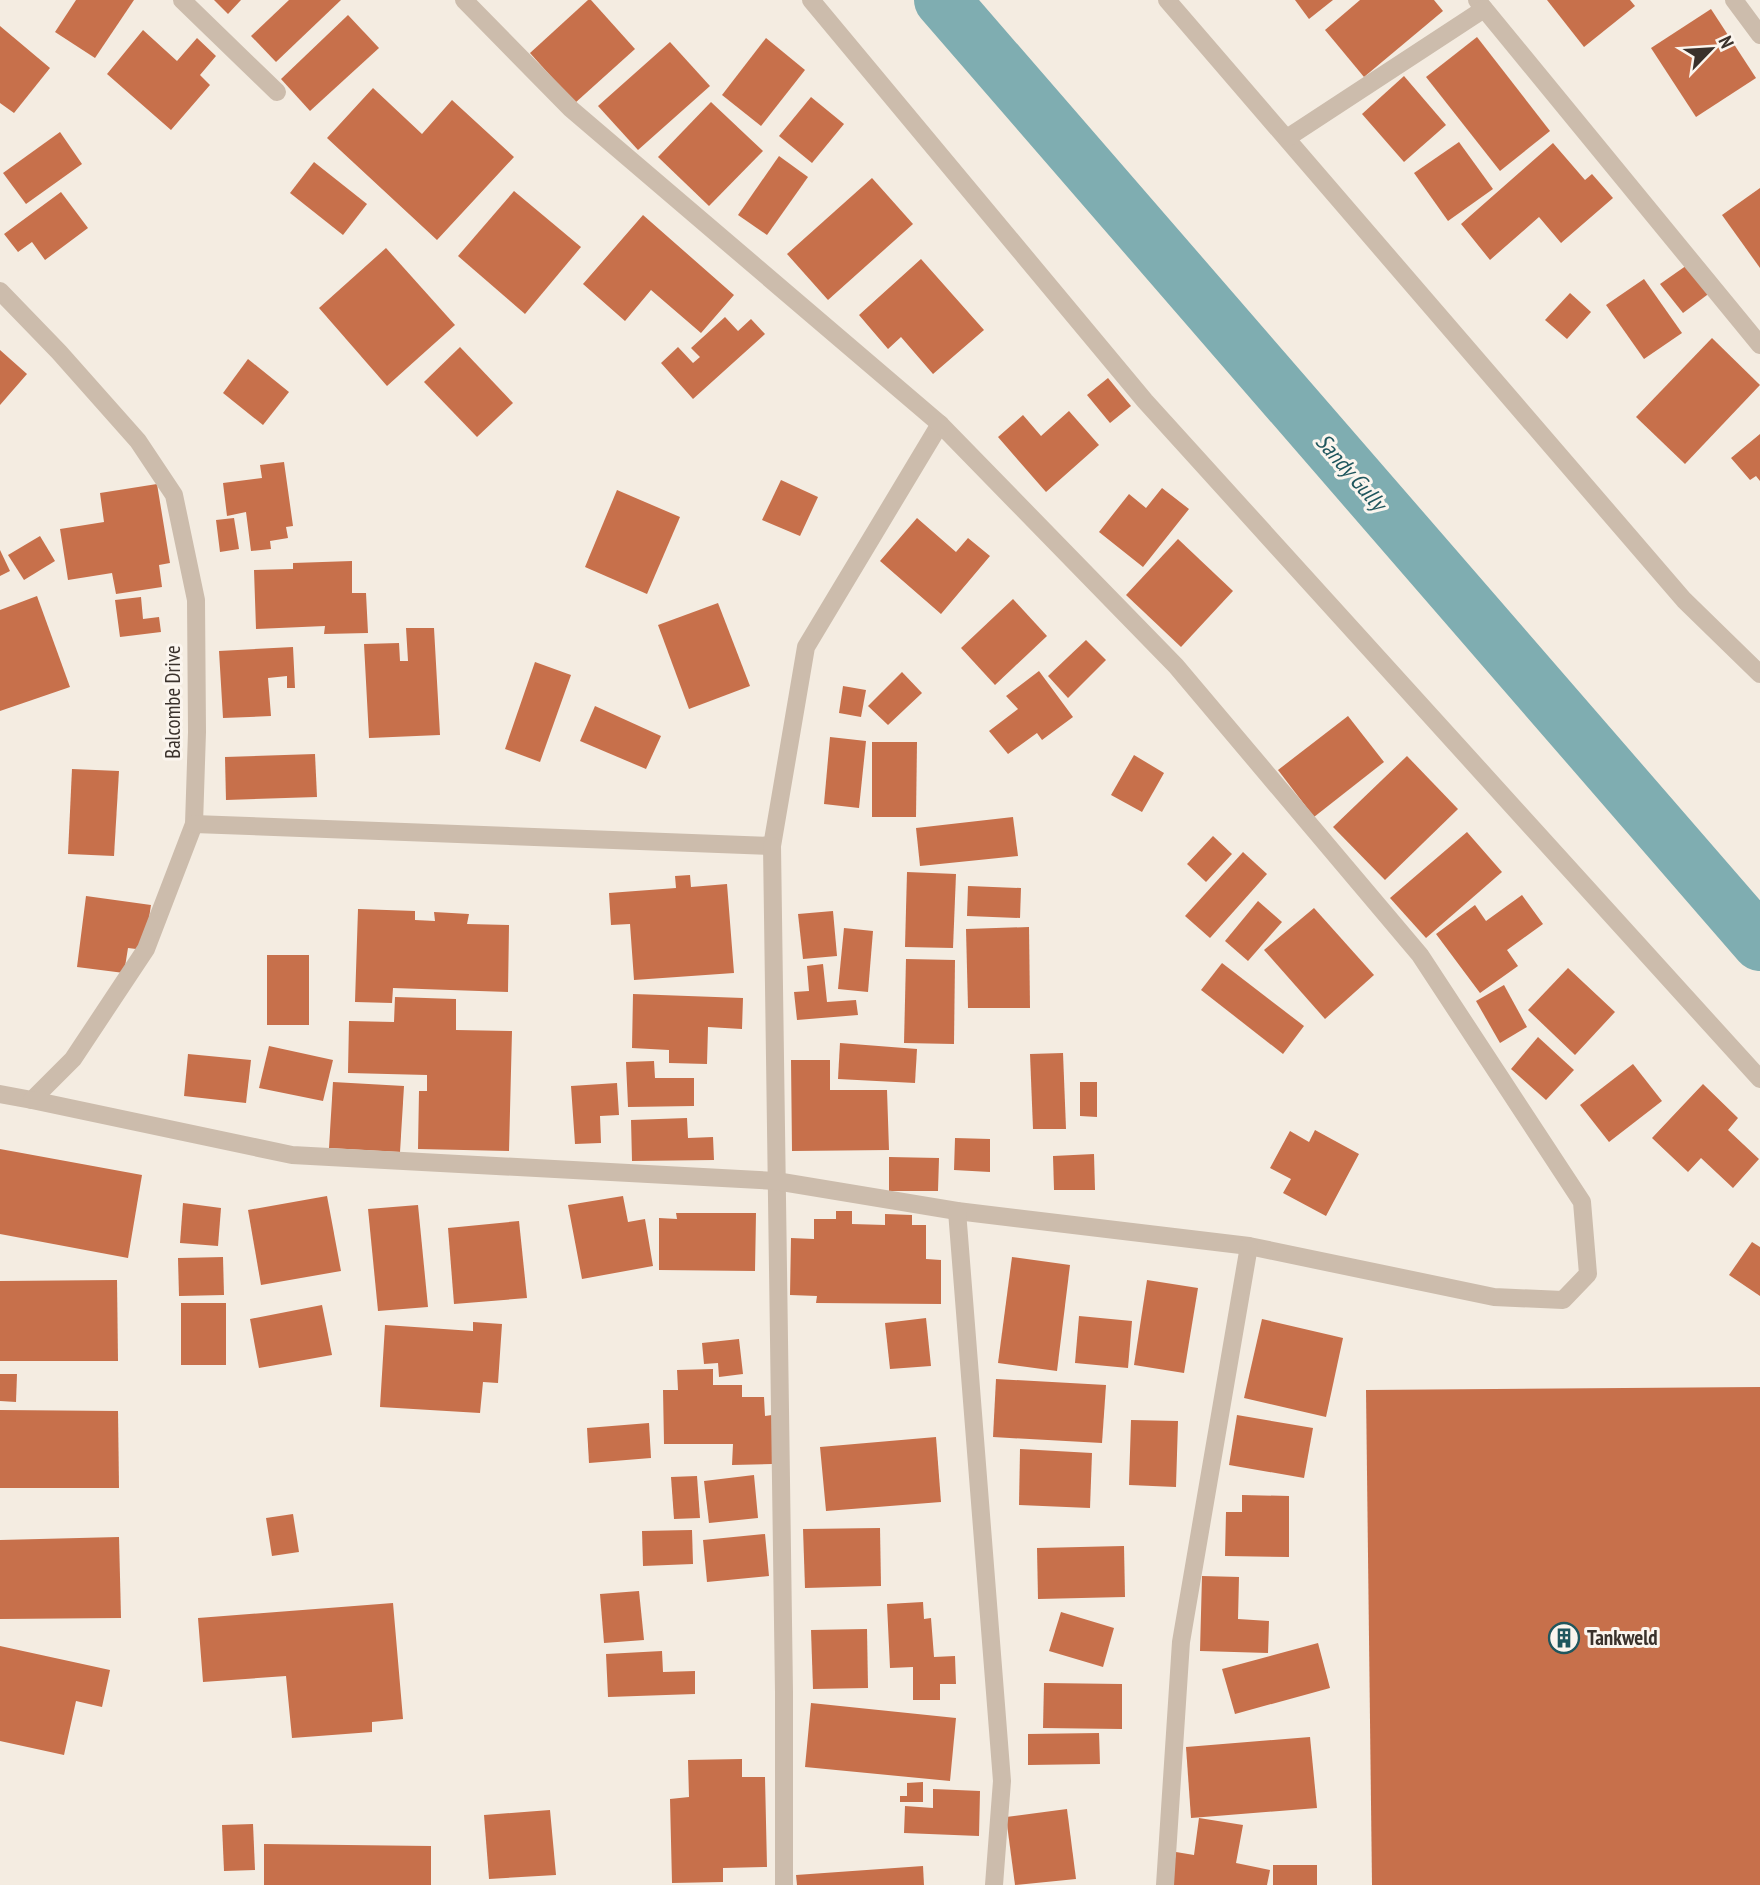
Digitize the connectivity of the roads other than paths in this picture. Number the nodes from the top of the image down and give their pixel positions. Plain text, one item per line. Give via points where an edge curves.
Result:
1 (182, 0) edge
2 (464, 0) edge
3 (811, 0) edge
4 (1167, 0) edge
5 (1734, 0) edge
6 (1481, 5) edge
7 (1760, 35) edge
8 (277, 92) dead end
9 (1287, 138) junction
10 (0, 291) edge
11 (1760, 345) edge
12 (940, 425) junction
13 (1760, 674) edge
14 (194, 824) junction
15 (772, 846) junction
16 (1760, 1079) edge
17 (0, 1094) edge
18 (32, 1100) junction
19 (776, 1181) junction
20 (957, 1211) junction
21 (1249, 1245) junction
22 (784, 1885) edge
23 (994, 1885) edge
24 (1165, 1885) edge

1 - 8 street
2 - 12 street via 571,108
3 - 16 street via 1145,401
4 - 9 street
5 - 7 street
6 - 9 street
6 - 11 street
9 - 13 street via 1684,600
10 - 14 street, Balcombe Drive via 138,440 174,495 196,600
12 - 15 street via 806,648
12 - 21 street via 1176,666 1420,955 1582,1202 1588,1274 1563,1300 1494,1297
14 - 15 street
14 - 18 street, Balcombe Drive via 146,949 74,1059
15 - 19 street
17 - 18 street
18 - 19 street via 292,1155
19 - 20 street
19 - 22 street
20 - 21 street
20 - 23 street via 1002,1781
21 - 24 street via 1181,1642

